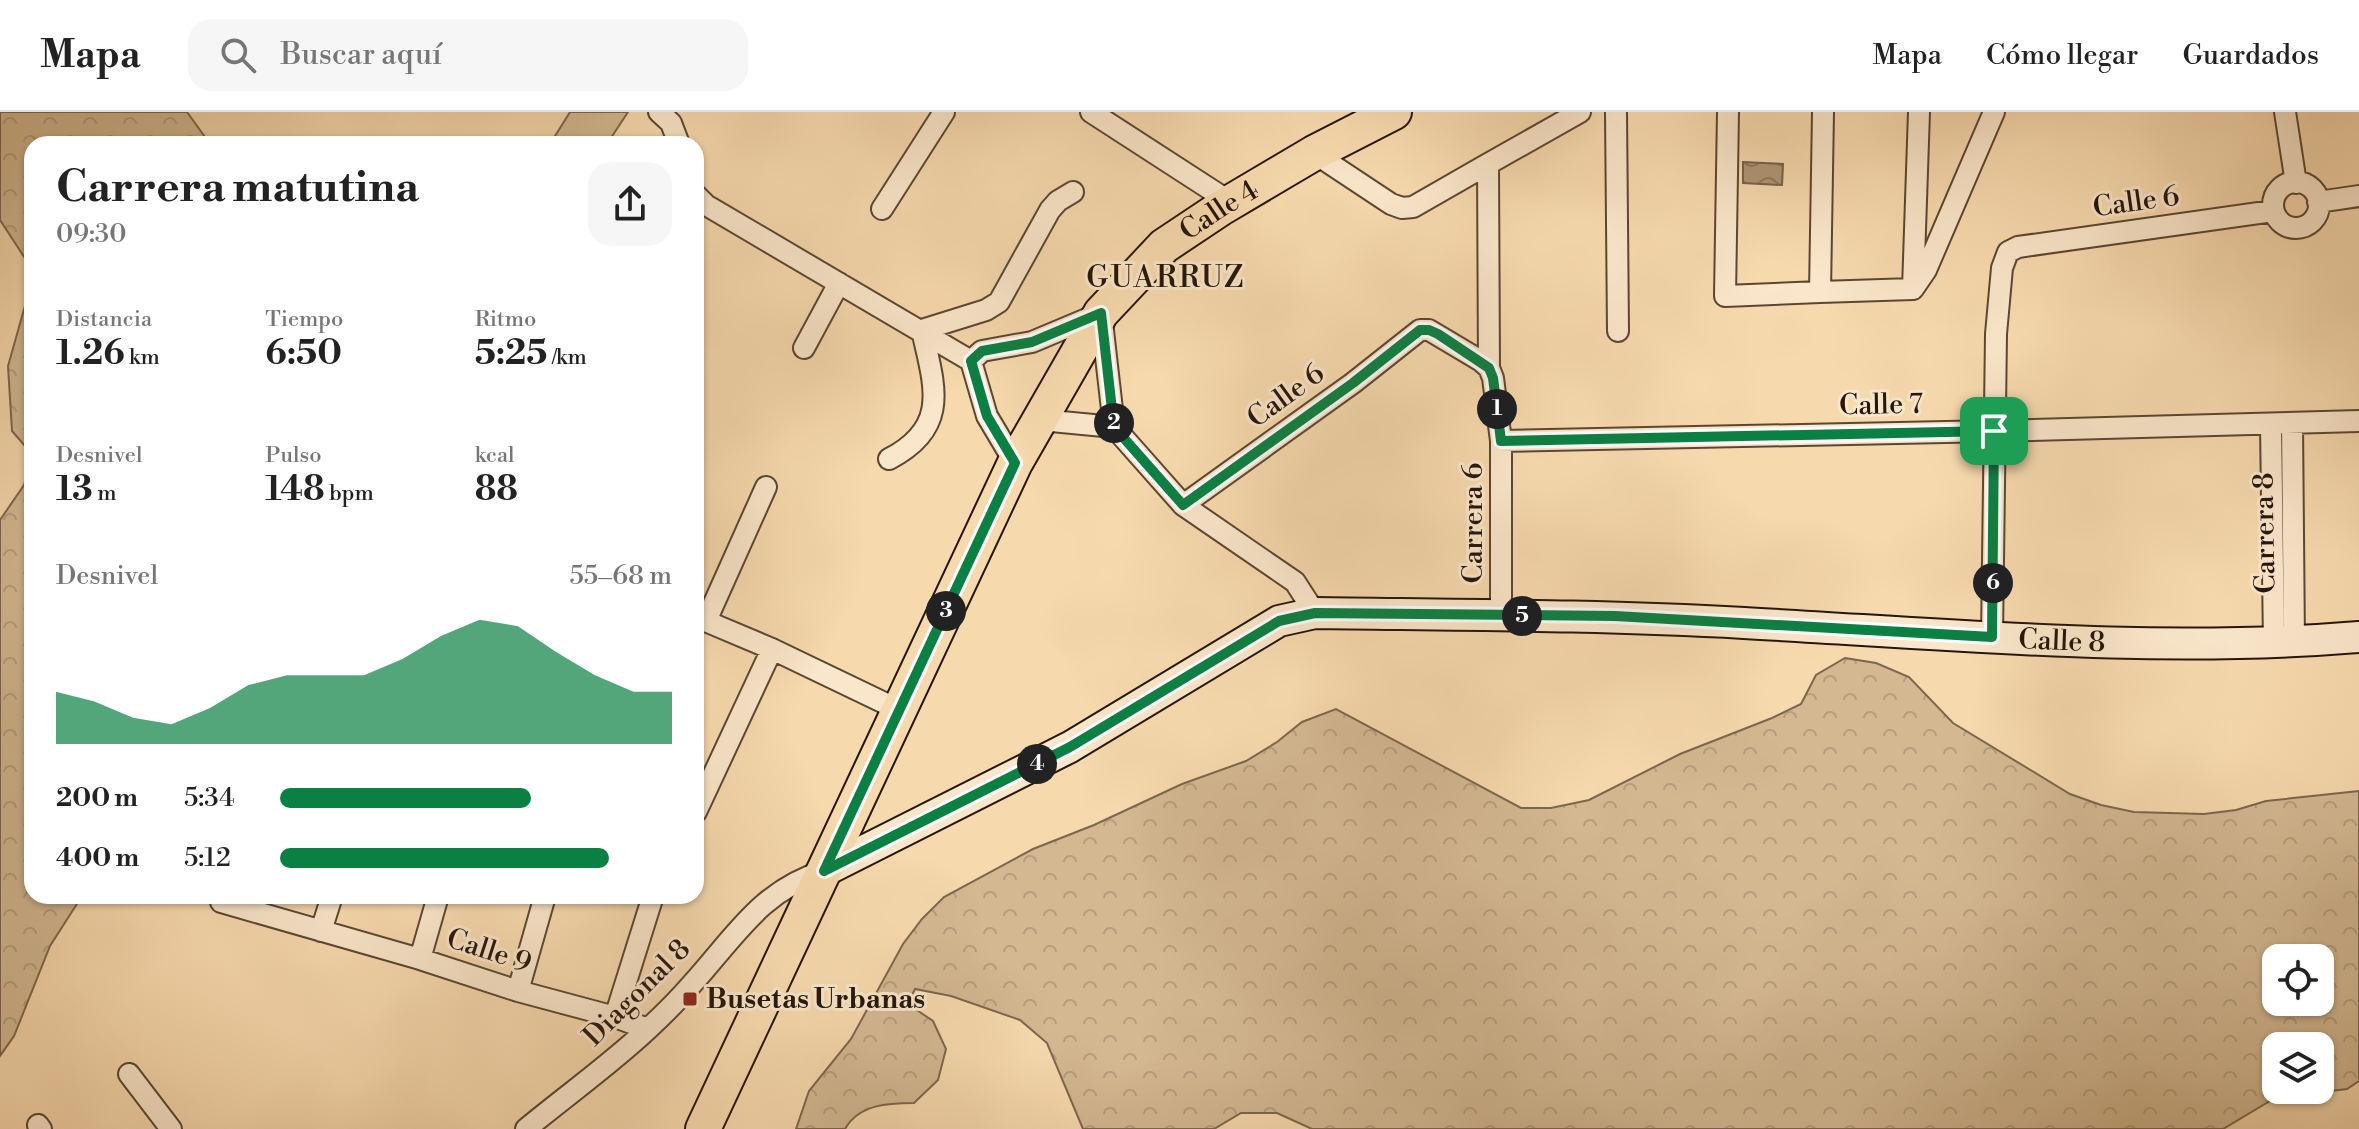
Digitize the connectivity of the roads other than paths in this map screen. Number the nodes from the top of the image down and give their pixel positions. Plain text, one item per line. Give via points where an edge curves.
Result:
1 (659, 112) edge
2 (944, 112) edge
3 (1091, 112) edge
4 (1580, 112) edge
5 (1616, 112) edge
6 (1728, 112) edge
7 (1823, 112) edge
8 (1919, 112) edge
9 (1994, 112) edge
10 (2285, 112) edge
11 (1389, 113) edge
12 (676, 136) edge
13 (1314, 153) junction
14 (1488, 164) junction
15 (2296, 183) junction
16 (1073, 192) dead end
17 (2359, 196) edge
18 (1230, 202) junction
19 (2318, 202) junction
20 (704, 203) edge
21 (882, 209) dead end
22 (2273, 211) junction
23 (839, 283) junction
24 (1913, 289) junction
25 (1820, 292) junction
26 (1101, 313) junction
27 (922, 330) junction
28 (1618, 331) dead end
29 (804, 348) dead end
30 (971, 361) junction
31 (1489, 368) junction
32 (1041, 420) junction
33 (2359, 421) edge
34 (2292, 423) junction
35 (2271, 424) junction
36 (1114, 427) junction
37 (1994, 431) junction
38 (1501, 441) junction
39 (889, 459) dead end
40 (1015, 463) junction
41 (766, 487) dead end
42 (1183, 505) junction
43 (704, 613) edge
44 (1315, 613) junction
45 (1501, 616) junction
46 (704, 620) edge
47 (1992, 637) junction
48 (2359, 637) edge
49 (2284, 643) junction
50 (772, 649) junction
51 (899, 710) junction
52 (704, 795) edge
53 (824, 871) junction
54 (237, 904) edge
55 (329, 904) edge
56 (436, 904) edge
57 (543, 904) edge
58 (650, 904) edge
59 (321, 931) junction
60 (420, 959) junction
61 (518, 991) junction
62 (615, 1017) junction
63 (648, 1029) junction
64 (129, 1074) dead end
65 (171, 1129) edge
66 (526, 1129) edge
67 (703, 1129) edge

1 - 12 street
2 - 21 street
3 - 18 street
4 - 14 street
5 - 28 street
6 - 25 street via 1725,296
7 - 25 street
8 - 24 street
9 - 24 street
10 - 15 street
11 - 13 main road, Calle 4
13 - 14 street via 1402,208 1413,207
13 - 18 main road, Calle 4
14 - 31 street, Carrera 6
15 - 19 street via 2310,188
15 - 22 street via 2278,191
16 - 27 street via 1050,210 999,302
17 - 19 street
18 - 26 main road, Calle 4 via 1164,246
19 - 22 street via 2312,221 2300,228 2286,226
20 - 23 street
22 - 37 street, Calle 6 via 2008,252 1996,334
23 - 27 street
23 - 29 street
24 - 25 street
26 - 30 street via 1032,342 982,351
26 - 32 main road, Calle 4
26 - 36 street
27 - 30 street
27 - 39 street via 935,405 908,449
30 - 40 street via 987,416
31 - 38 street, Carrera 6
31 - 42 street, Calle 6 via 1438,334 1420,330
32 - 36 street
32 - 40 main road, Calle 4
33 - 34 street, Calle 7
34 - 35 street, Calle 7
34 - 49 street, Carrera 8
35 - 37 street, Calle 7
35 - 49 street, Carrera 8
36 - 42 street
37 - 38 street, Calle 7
37 - 47 street
38 - 45 street, Carrera 6
40 - 51 main road, Calle 4
41 - 43 street
42 - 44 street via 1295,582
44 - 45 main road, Calle 8
44 - 53 main road, Calle 8 via 1279,621 1070,747
45 - 47 main road, Calle 8 via 1615,616
46 - 50 street
47 - 49 main road, Calle 8
48 - 49 main road, Calle 8
50 - 51 street
50 - 52 street
51 - 53 main road, Calle 4
53 - 63 street, Diagonal 8 via 799,878 771,896
53 - 67 main road, Calle 4
54 - 59 street, Calle 9
55 - 59 street
56 - 60 street
57 - 61 street
58 - 62 street
59 - 60 street, Calle 9
60 - 61 street, Calle 9
61 - 62 street, Calle 9
62 - 63 street, Calle 9
63 - 66 street, Diagonal 8
64 - 65 street

